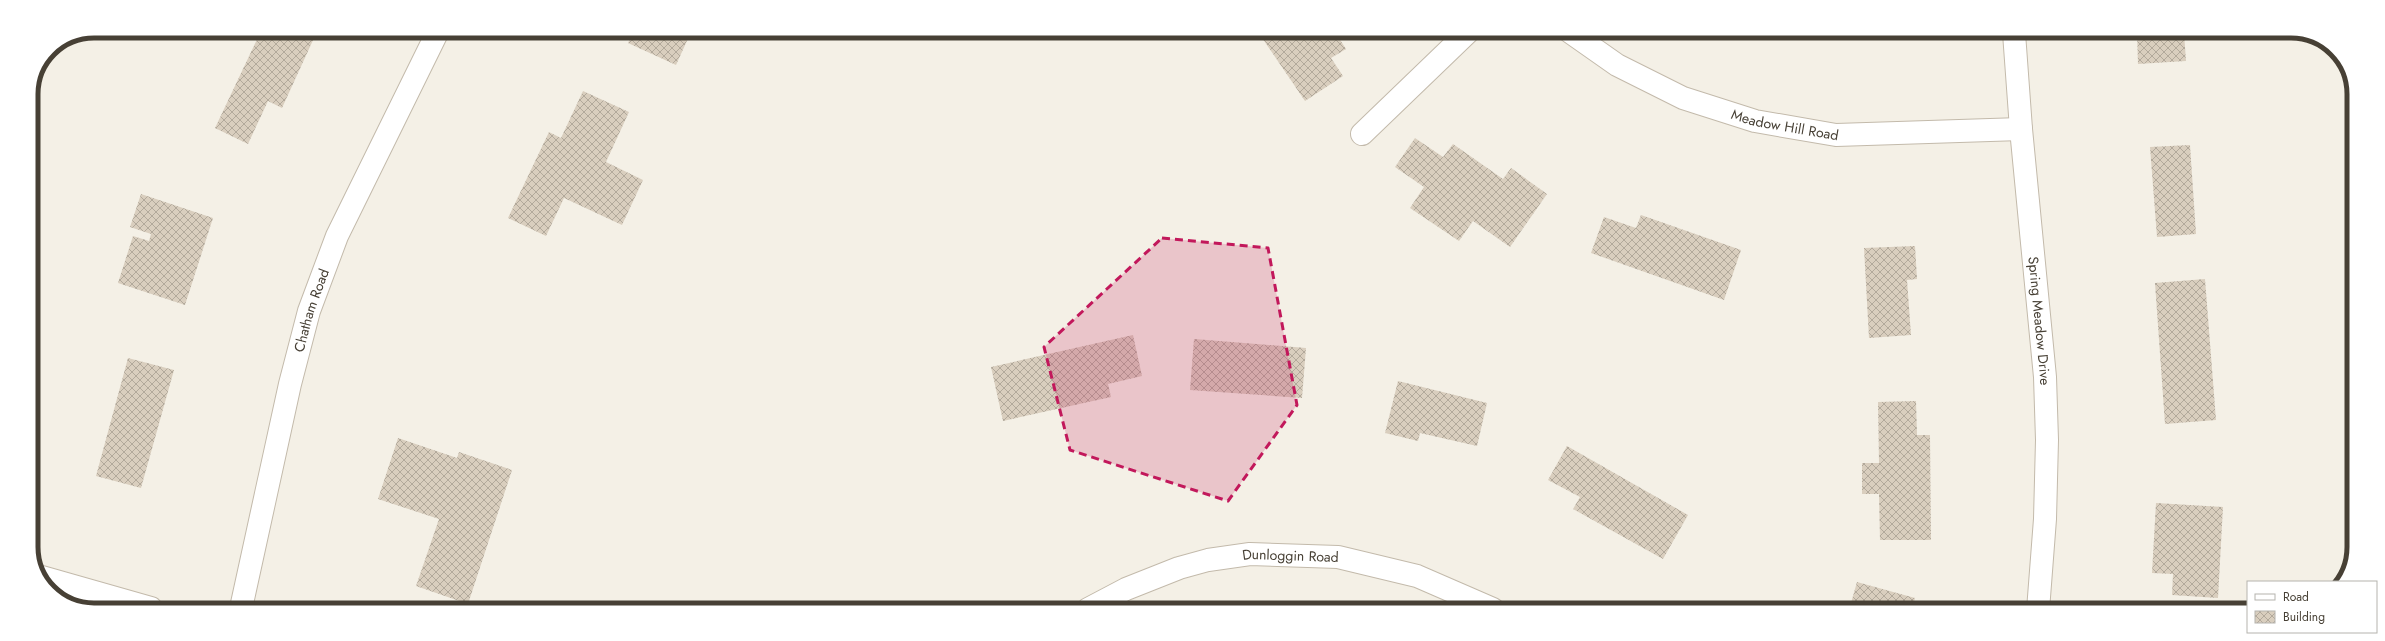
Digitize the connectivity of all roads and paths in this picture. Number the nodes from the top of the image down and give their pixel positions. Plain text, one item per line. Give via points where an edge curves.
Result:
1 (435, 38) edge
2 (1462, 38) edge
3 (1579, 38) edge
4 (2014, 38) edge
5 (2021, 129) junction
6 (1362, 134) dead end
7 (49, 579) edge
8 (133, 603) edge
9 (242, 603) edge
10 (1099, 603) edge
11 (1480, 603) edge
12 (2039, 603) edge

1 - 9 street, Chatham Road via 337,236 309,311 290,384
2 - 6 street
3 - 5 street, Meadow Hill Road via 1617,65 1683,98 1755,121 1836,135
4 - 5 street, Spring Meadow Drive
5 - 12 street, Spring Meadow Drive via 2046,402 2045,519
7 - 8 street
10 - 11 street, Dunloggin Road via 1126,589 1179,568 1208,560 1250,554 1338,557 1417,576

